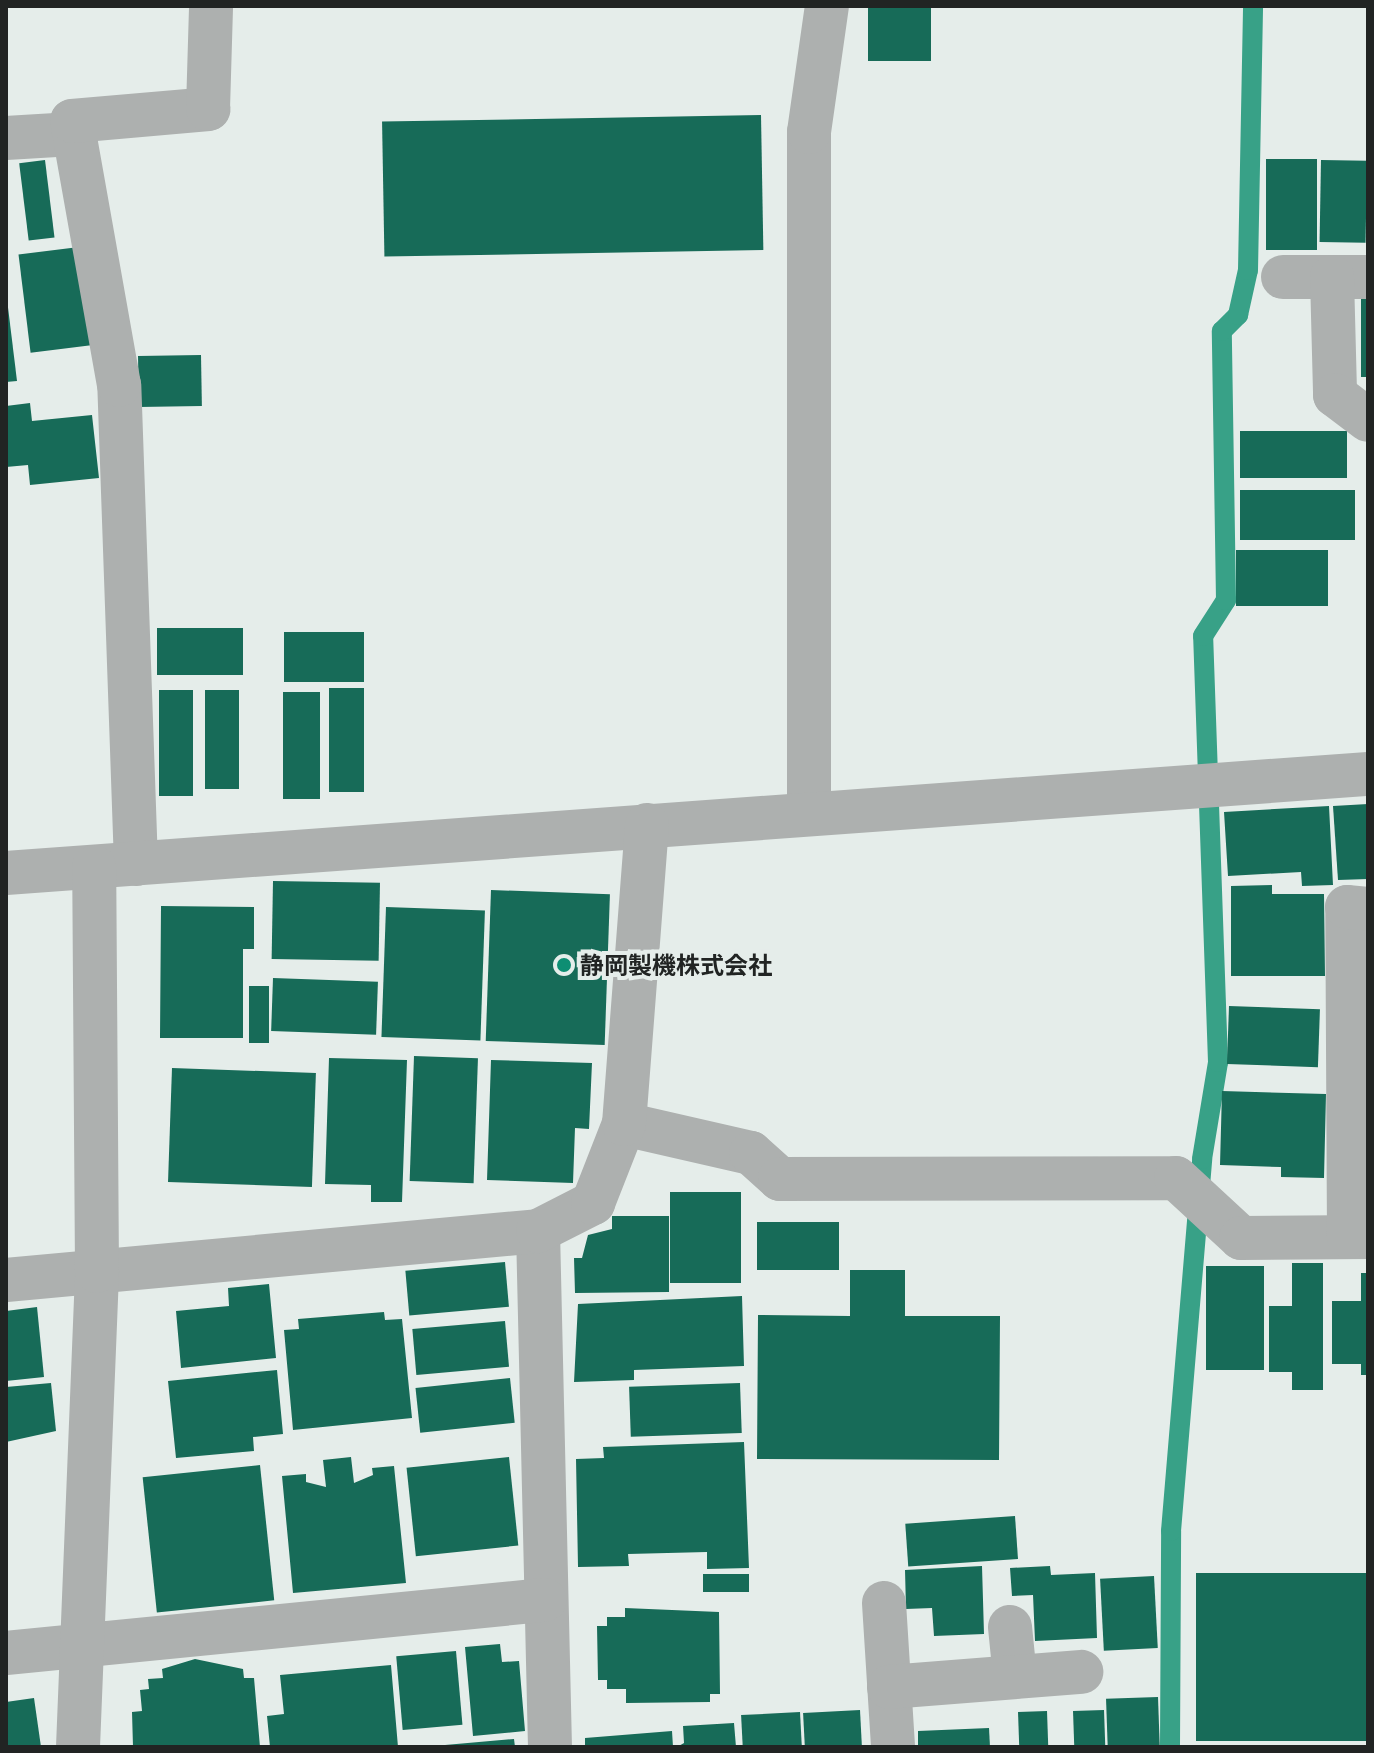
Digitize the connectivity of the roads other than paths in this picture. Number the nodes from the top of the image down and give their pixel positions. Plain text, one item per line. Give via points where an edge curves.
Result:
1 (211, 6) edge
2 (827, 6) edge
3 (73, 134) junction
4 (6, 138) edge
5 (1283, 277) dead end
6 (1350, 277) edge
7 (1368, 420) edge
8 (1368, 774) edge
9 (809, 812) junction
10 (647, 825) junction
11 (115, 866) junction
12 (6, 873) edge
13 (1368, 909) edge
14 (624, 1124) junction
15 (538, 1231) junction
16 (1359, 1237) edge
17 (97, 1271) junction
18 (6, 1280) edge
19 (544, 1600) junction
20 (884, 1603) dead end
21 (1010, 1627) dead end
22 (84, 1645) junction
23 (6, 1653) edge
24 (1081, 1672) dead end
25 (1015, 1677) junction
26 (889, 1687) junction
27 (78, 1747) edge
28 (550, 1747) edge
29 (893, 1747) edge

1 - 3 street via 208,109 72,121
2 - 9 street via 809,132
3 - 4 street
3 - 11 street via 119,385
5 - 6 street
6 - 7 street via 1335,395
8 - 9 street
9 - 10 street
10 - 11 street
10 - 14 street
11 - 12 street
11 - 17 street
13 - 16 street via 1347,907
14 - 15 street via 593,1203
14 - 16 street via 751,1153 780,1179 1176,1178 1241,1238
15 - 17 street
15 - 19 street
17 - 18 street
17 - 22 street
19 - 22 street
19 - 28 street
20 - 26 street
21 - 25 street
22 - 23 street
22 - 27 street
24 - 25 street
25 - 26 street
26 - 29 street

